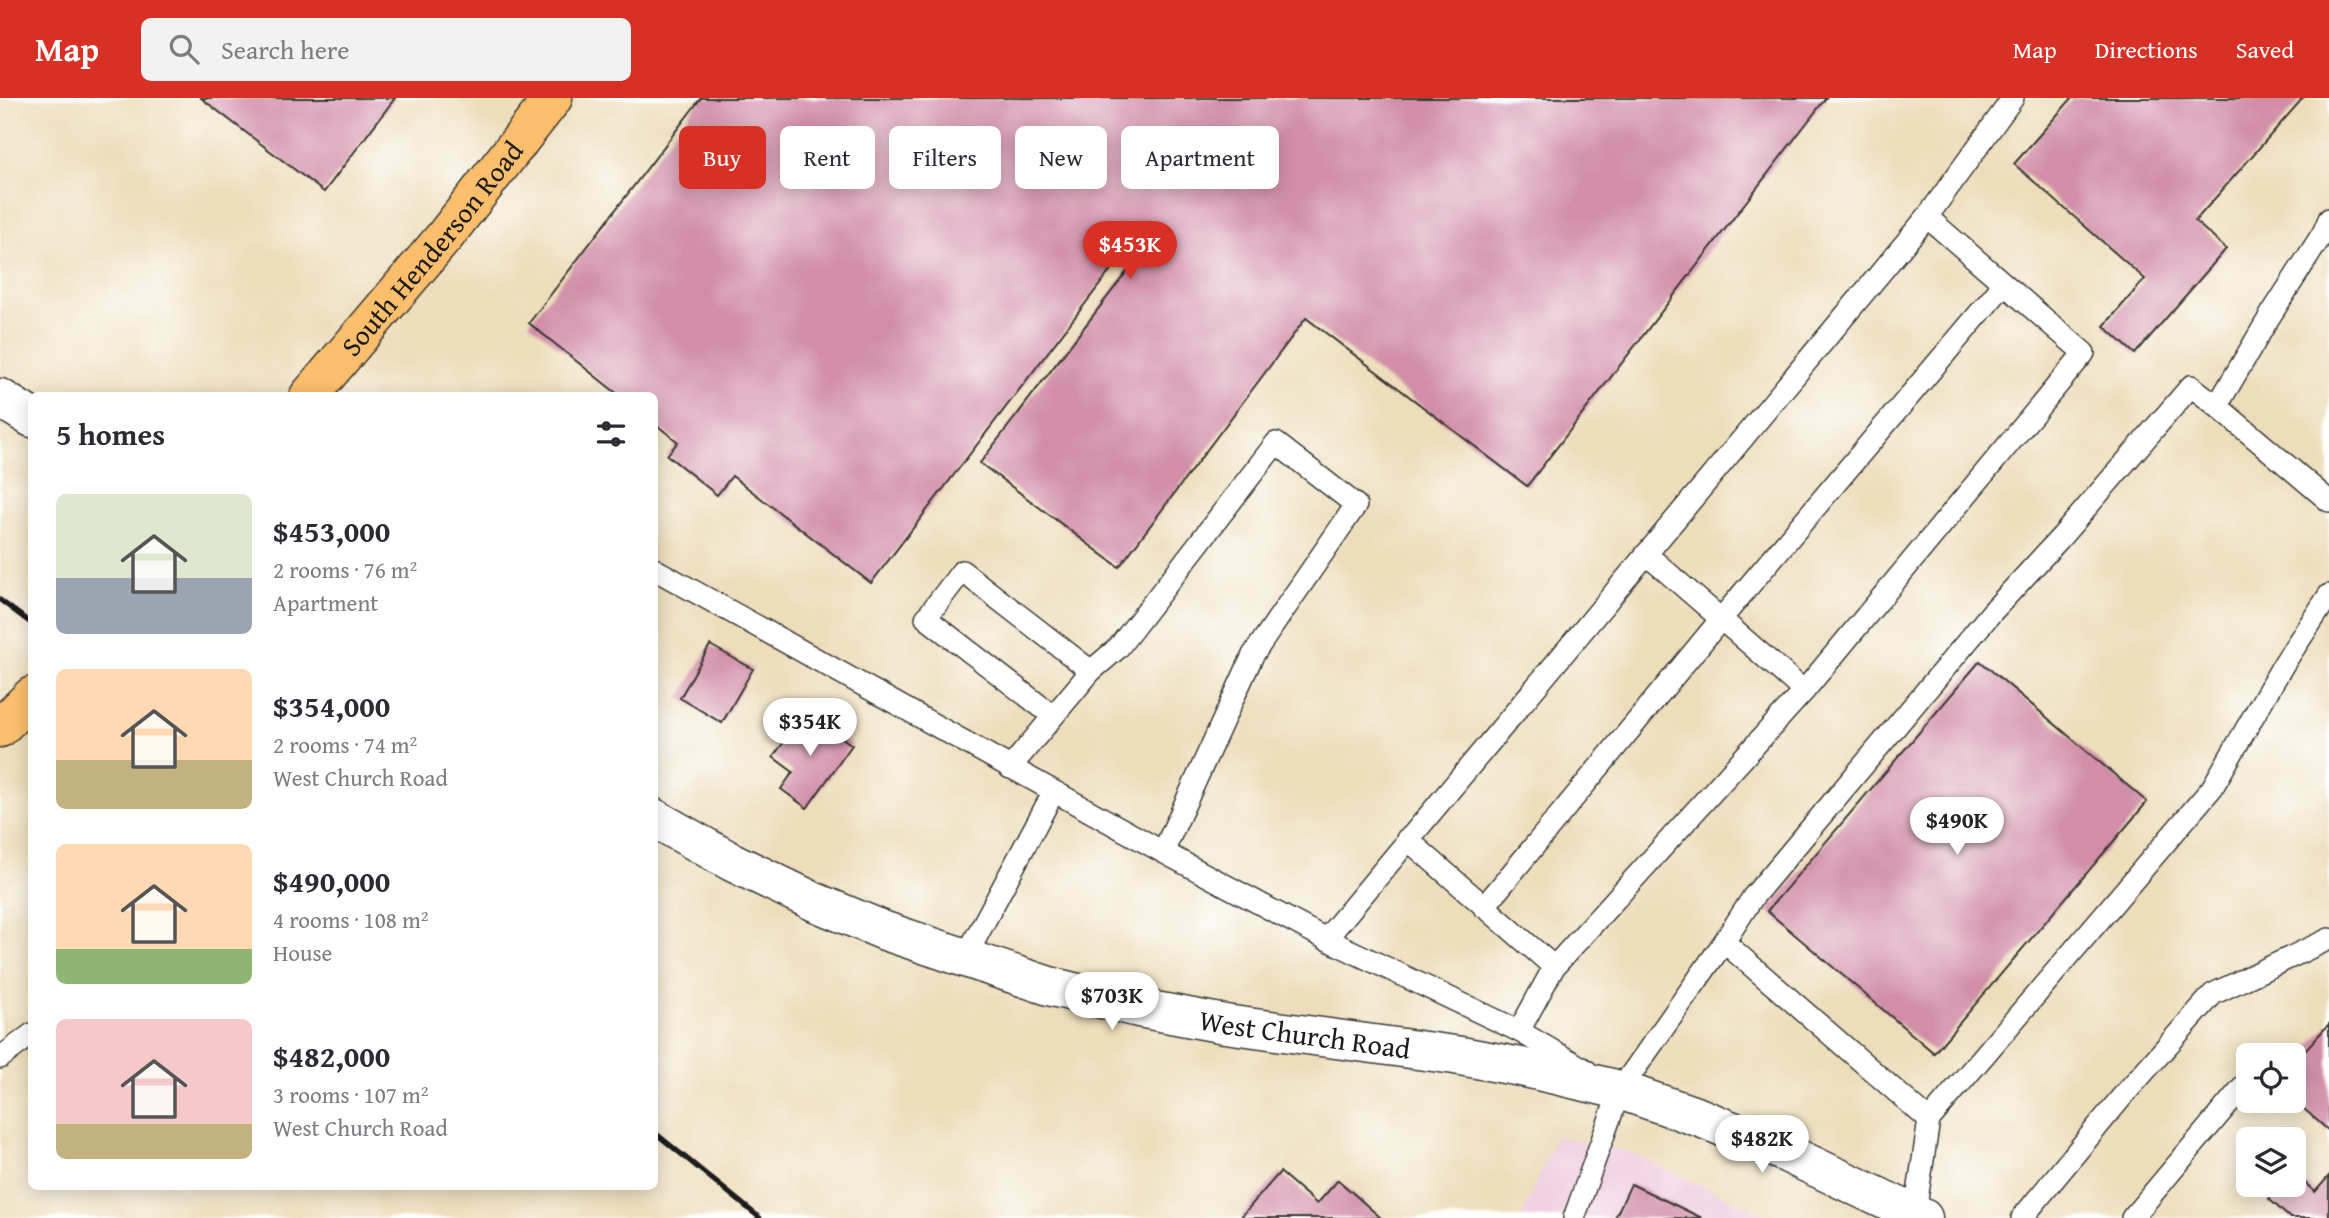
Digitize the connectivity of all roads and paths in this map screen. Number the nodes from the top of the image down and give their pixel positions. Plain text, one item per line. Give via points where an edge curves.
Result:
1 (552, 98) edge
2 (2013, 98) edge
3 (1927, 217) junction
4 (2329, 219) edge
5 (2004, 284) junction
6 (312, 392) edge
7 (0, 398) edge
8 (2217, 406) junction
9 (28, 416) edge
10 (2329, 501) edge
11 (1646, 554) junction
12 (658, 571) edge
13 (2329, 595) edge
14 (1721, 619) junction
15 (1091, 671) junction
16 (1804, 691) junction
17 (28, 700) edge
18 (1053, 716) junction
19 (0, 728) edge
20 (1010, 768) junction
21 (1053, 793) junction
22 (658, 820) edge
23 (1407, 839) junction
24 (1163, 852) junction
25 (1484, 906) junction
26 (1326, 939) junction
27 (2329, 939) edge
28 (1724, 942) junction
29 (965, 958) junction
30 (1554, 967) junction
31 (1519, 1031) junction
32 (28, 1037) edge
33 (0, 1058) edge
34 (1620, 1090) junction
35 (2236, 1094) edge
36 (1929, 1120) junction
37 (1919, 1216) edge
38 (1574, 1218) edge
39 (2022, 1218) edge
40 (2132, 1218) edge

1 - 6 main road, South Henderson Road via 445,236
2 - 3 lane
3 - 5 lane
3 - 11 lane
4 - 8 lane
5 - 14 lane
5 - 16 lane via 2084,353
7 - 9 street
8 - 10 lane
8 - 28 lane via 2191,386 1992,612 1770,876
11 - 14 lane
11 - 23 lane
12 - 20 lane
13 - 36 lane via 2212,788
14 - 16 lane
14 - 25 lane
15 - 18 lane
15 - 18 lane via 962,571 926,618
15 - 24 lane via 1118,648 1276,443 1356,505 1253,655
16 - 30 lane
17 - 19 main road
18 - 20 lane
20 - 21 lane
21 - 24 lane
21 - 29 lane
22 - 29 street, West Church Road via 815,902
23 - 25 lane
23 - 26 lane
24 - 26 lane
25 - 30 lane
26 - 31 lane
27 - 39 lane via 2213,994
28 - 34 lane
28 - 36 lane
29 - 34 street, West Church Road via 1049,986 1139,1008 1455,1055
30 - 31 lane
31 - 34 lane
32 - 33 lane
34 - 37 street, West Church Road via 1786,1153
34 - 38 lane
35 - 40 lane
36 - 37 lane

